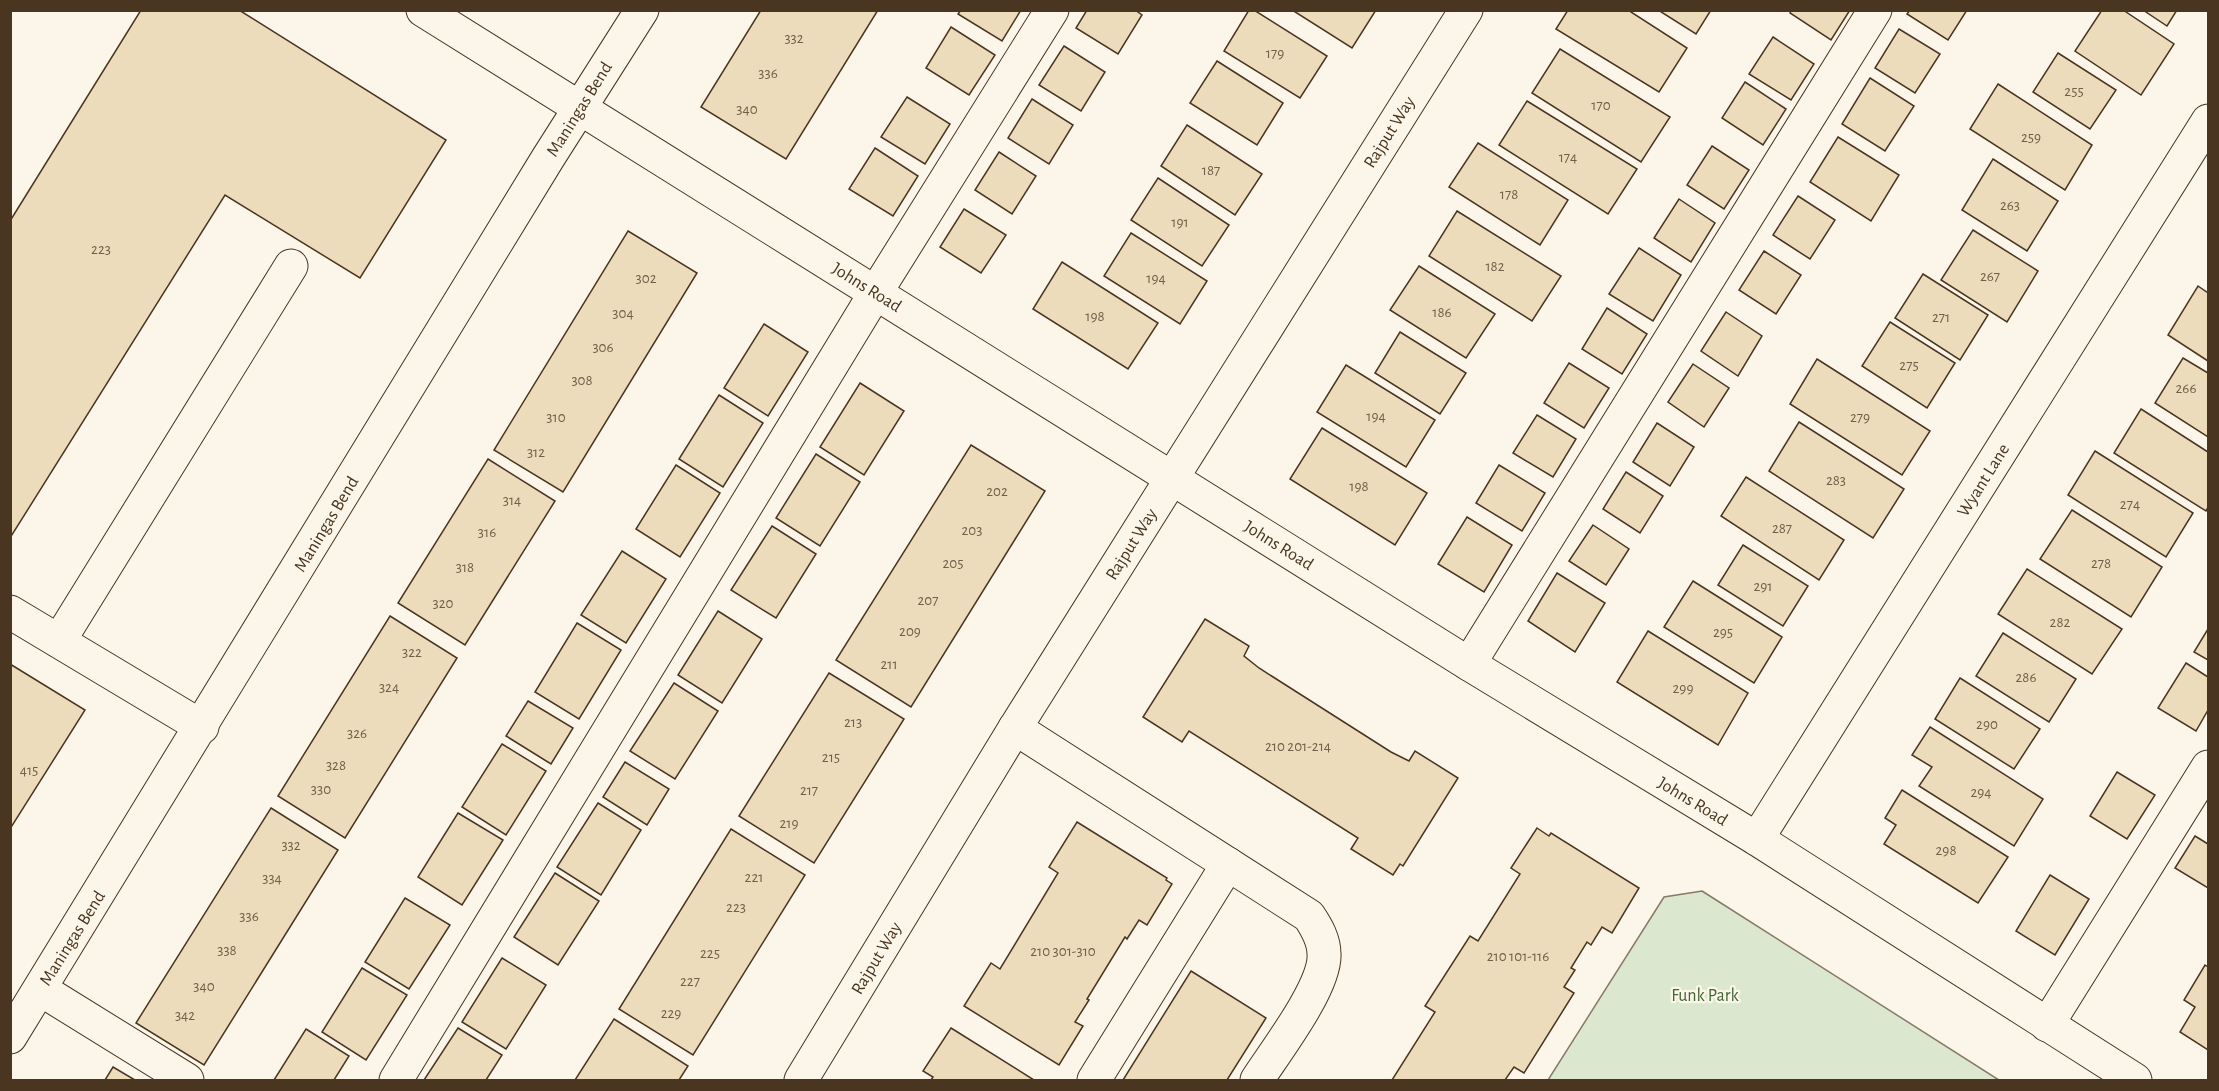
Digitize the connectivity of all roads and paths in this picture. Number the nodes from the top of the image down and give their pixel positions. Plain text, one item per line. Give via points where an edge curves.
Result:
1 (423, 10) edge
2 (642, 10) edge
3 (1052, 10) edge
4 (1466, 10) edge
5 (1875, 10) edge
6 (579, 110) junction
7 (2208, 121) edge
8 (291, 266) dead end
9 (876, 292) junction
10 (1172, 478) junction
11 (10, 612) edge
12 (58, 641) junction
13 (1469, 664) junction
14 (202, 727) junction
15 (1015, 728) junction
16 (2208, 767) edge
17 (1757, 839) junction
18 (1228, 864) junction
19 (40, 989) junction
20 (2047, 1025) junction
21 (10, 1037) edge
22 (187, 1080) edge
23 (396, 1080) edge
24 (801, 1080) edge
25 (1094, 1080) edge
26 (1257, 1080) edge
27 (2135, 1080) edge

1 - 6 street, Johns Road
2 - 6 street, Maningas Bend
3 - 9 street
4 - 10 street, Rajput Way
5 - 13 street
6 - 9 street, Johns Road
6 - 14 street, Maningas Bend
7 - 17 street, Wyant Lane
8 - 12 street
9 - 10 street, Johns Road
9 - 23 street
10 - 13 street, Johns Road
10 - 15 street, Rajput Way
11 - 12 street
12 - 14 street
13 - 17 street, Johns Road
14 - 19 street, Maningas Bend
15 - 18 street
15 - 24 street, Rajput Way
16 - 20 street
17 - 20 street, Johns Road
18 - 25 street
18 - 26 street via 1309,916 1320,933 1324,956 1317,985
19 - 21 street, Maningas Bend
19 - 22 street
20 - 27 street, Johns Road

